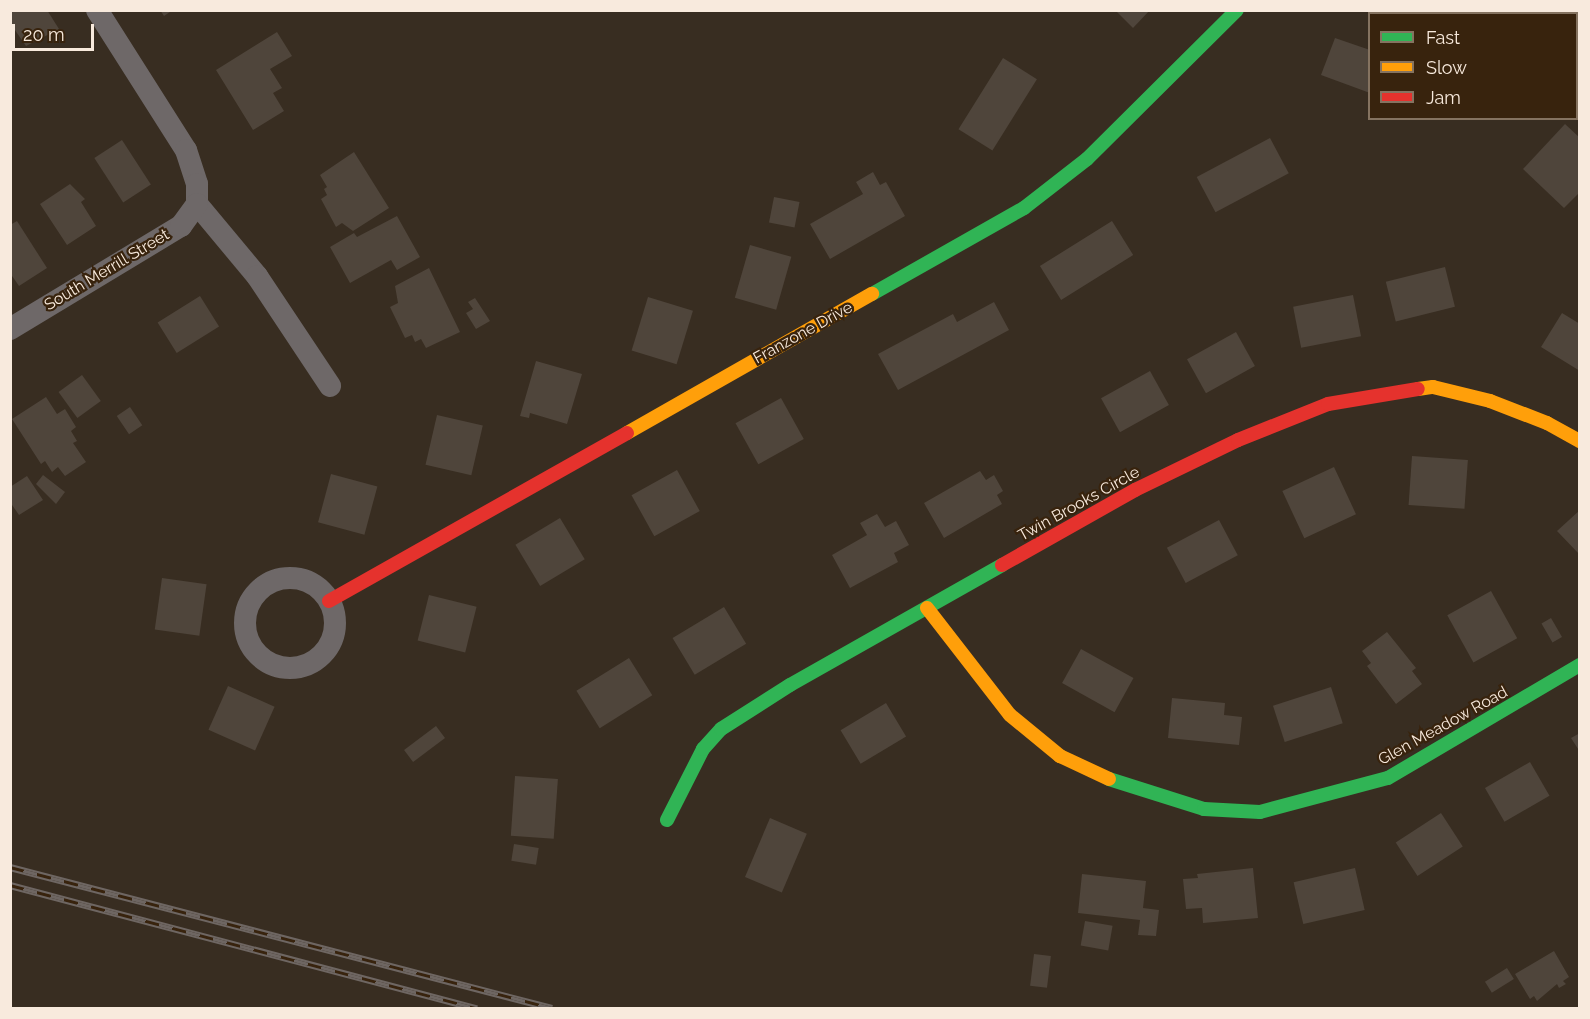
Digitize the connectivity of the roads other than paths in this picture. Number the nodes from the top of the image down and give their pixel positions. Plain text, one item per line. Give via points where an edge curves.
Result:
1 (96, 10) edge
2 (1237, 10) edge
3 (197, 204) junction
4 (10, 329) edge
5 (330, 386) dead end
6 (1580, 441) edge
7 (329, 601) junction
8 (927, 608) junction
9 (1580, 665) edge
10 (668, 820) dead end

1 - 3 street via 186,150 197,184
2 - 7 street, Franzone Drive via 1087,159 1024,208
3 - 4 street, South Merrill Street via 181,226
3 - 5 street via 250,268
6 - 8 street, Twin Brooks Circle via 1547,423 1490,401 1433,387 1328,404 1238,440 1135,490
7 - 7 street via 310,582 283,578 270,582 250,600 246,612 247,639 254,651 276,666 296,668 315,661 332,640 334,620
8 - 9 street, Glen Meadow Road via 1010,715 1060,756 1126,787 1204,809 1260,812 1388,778
8 - 10 street, Twin Brooks Circle via 721,729 703,749

